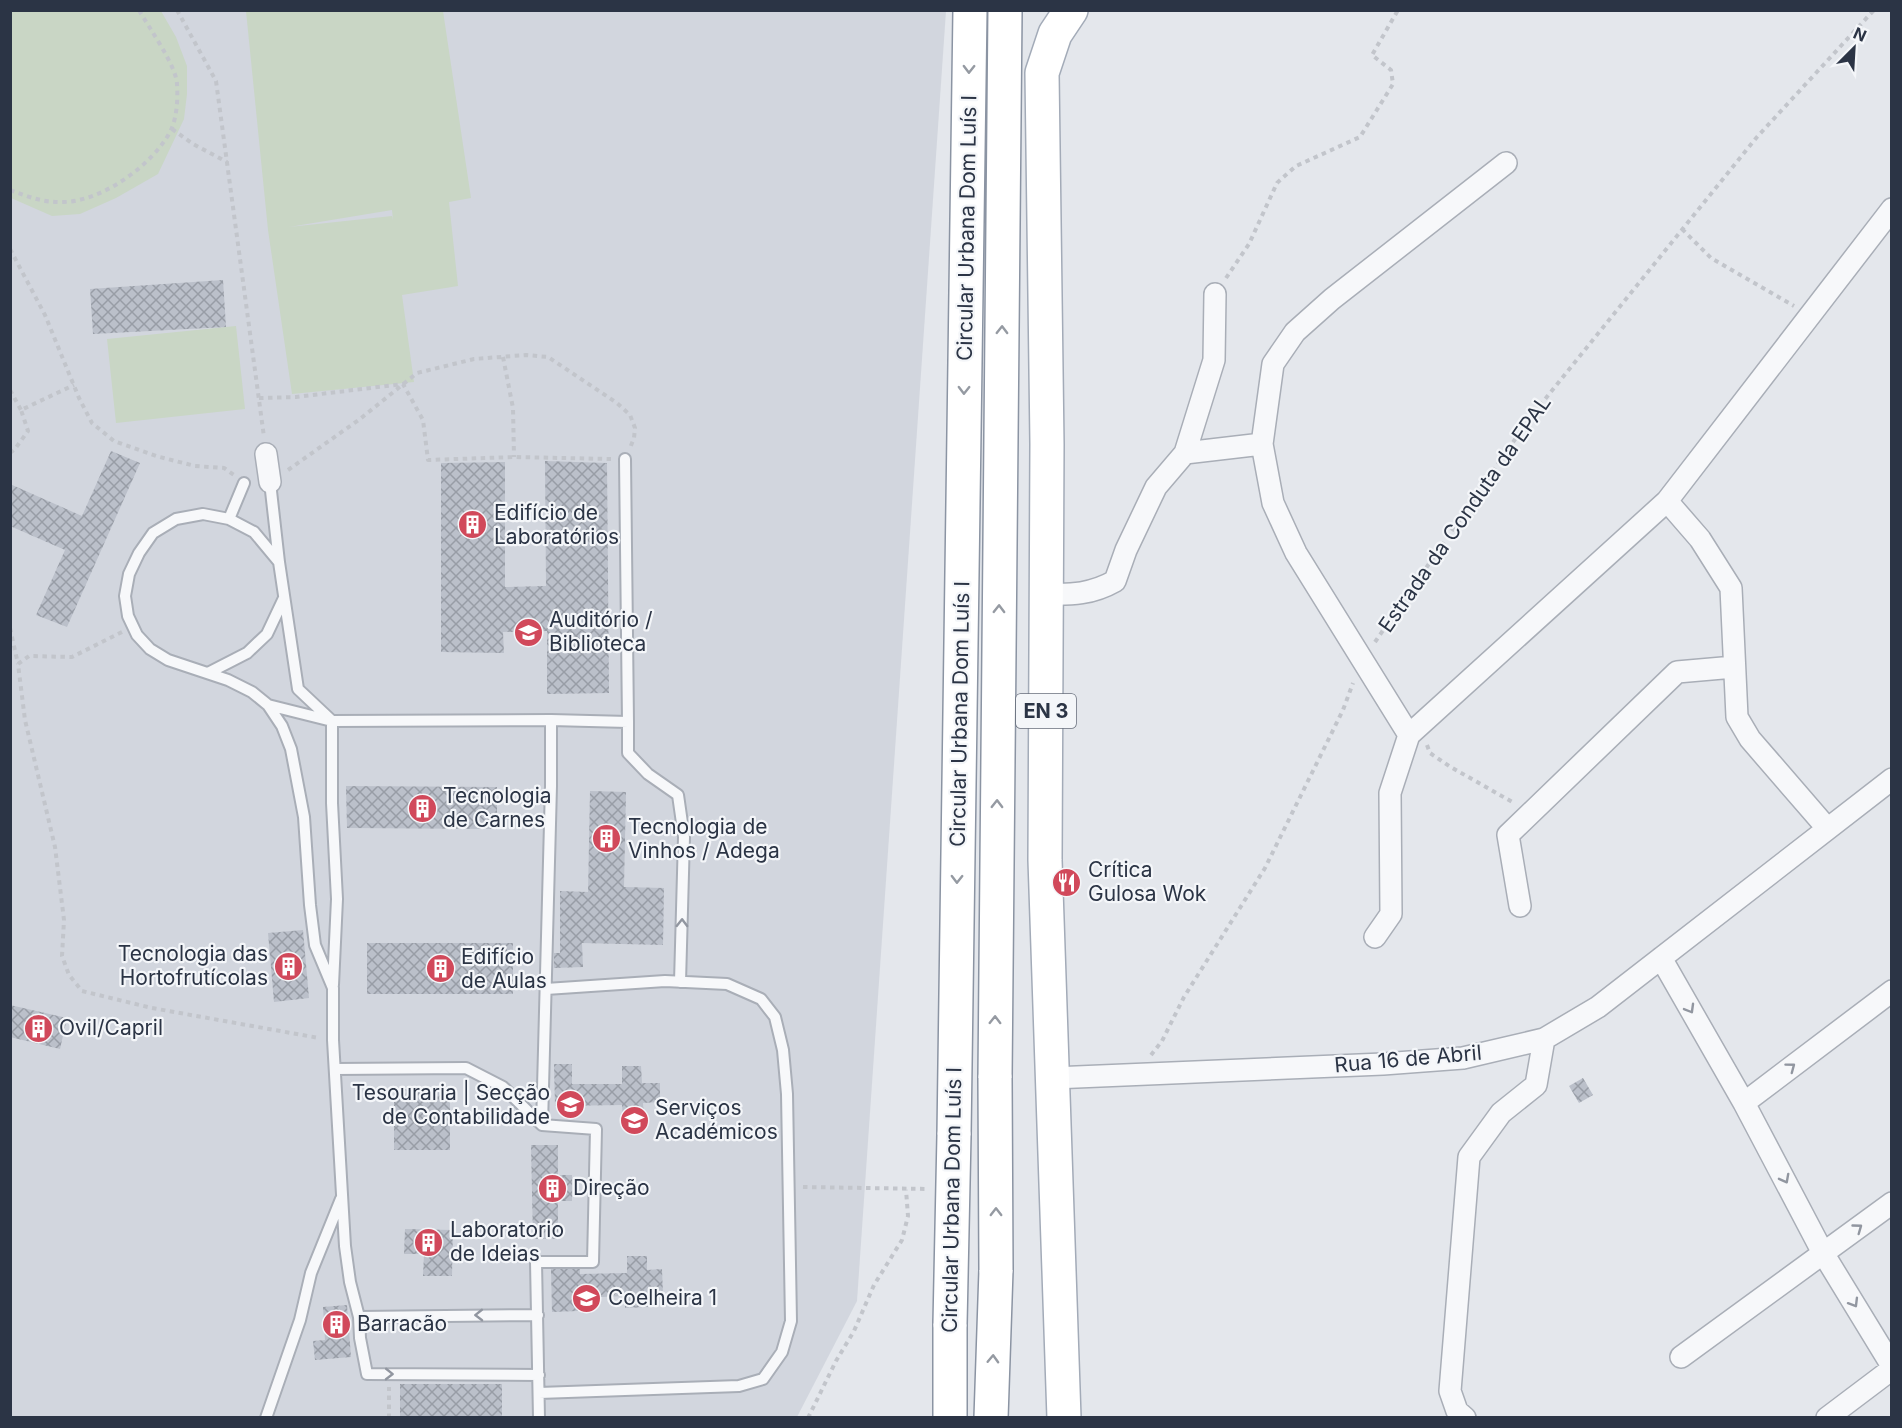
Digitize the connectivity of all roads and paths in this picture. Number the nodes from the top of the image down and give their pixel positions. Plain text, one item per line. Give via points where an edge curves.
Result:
1 (139, 10) edge
2 (177, 10) edge
3 (970, 10) edge
4 (1005, 10) edge
5 (1071, 10) edge
6 (1398, 10) edge
7 (1874, 10) edge
8 (172, 129) junction
9 (227, 162) junction
10 (1506, 163) dead end
11 (10, 190) edge
12 (1892, 209) edge
13 (1682, 229) junction
14 (10, 249) edge
15 (1215, 294) joint
16 (1810, 315) junction
17 (503, 357) junction
18 (403, 384) junction
19 (74, 385) junction
20 (10, 390) edge
21 (259, 398) junction
22 (21, 410) junction
23 (1262, 444) junction
24 (10, 453) edge
25 (1185, 453) junction
26 (266, 454) joint
27 (514, 457) junction
28 (625, 459) junction
29 (270, 482) junction
30 (244, 483) joint
31 (1667, 501) junction
32 (229, 519) junction
33 (279, 562) junction
34 (1046, 594) junction
35 (284, 598) junction
36 (133, 627) junction
37 (10, 628) edge
38 (1365, 661) junction
39 (18, 664) junction
40 (1734, 667) junction
41 (208, 673) junction
42 (268, 705) junction
43 (1433, 713) junction
44 (551, 720) junction
45 (332, 721) junction
46 (628, 722) junction
47 (1409, 735) junction
48 (1892, 779) edge
49 (1534, 810) junction
50 (1827, 828) junction
51 (1520, 906) dead end
52 (1375, 937) dead end
53 (1660, 958) junction
54 (680, 982) junction
55 (333, 988) junction
56 (546, 989) junction
57 (1892, 991) edge
58 (1544, 1039) junction
59 (333, 1040) junction
60 (335, 1069) junction
61 (1141, 1074) junction
62 (1053, 1078) junction
63 (1744, 1103) junction
64 (542, 1125) junction
65 (790, 1187) junction
66 (343, 1194) junction
67 (1892, 1203) edge
68 (1823, 1253) junction
69 (538, 1315) junction
70 (359, 1317) junction
71 (949, 1333) junction
72 (1682, 1357) dead end
73 (1892, 1368) edge
74 (389, 1374) junction
75 (539, 1375) junction
76 (539, 1393) junction
77 (266, 1418) edge
78 (388, 1418) edge
79 (540, 1418) edge
80 (808, 1418) edge
81 (933, 1418) edge
82 (950, 1418) edge
83 (991, 1418) edge
84 (1064, 1418) edge
85 (1465, 1418) edge
86 (1827, 1418) edge

1 - 8 path via 177,81
2 - 9 path via 216,81
3 -> 71 main road, Circular Urbana Dom Luís I, bridge
83 -> 4 main road, Circular Urbana Dom Luís I, bridge via 996,1270
5 - 34 main road, EN 3 via 1056,34 1042,73
6 - 15 path via 1372,55 1391,70 1393,84 1360,137 1296,166 1277,183 1249,244
7 - 13 path, Estrada da Conduta da EPAL via 1757,137
8 - 9 path
8 - 11 path via 155,153 124,180 96,196 66,202 38,201
9 - 21 path
10 - 23 street via 1295,332 1273,364
12 - 16 street
13 - 16 path via 1711,258
13 - 38 path, Estrada da Conduta da EPAL via 1529,419
14 - 19 path via 45,315
15 - 25 street via 1214,360
16 - 31 street
17 - 18 path via 474,359 417,373
17 - 27 path via 513,408
17 - 28 path via 548,357 617,403 630,415 635,428
18 - 21 path
18 - 27 path via 423,420 428,460
18 - 29 path
19 - 22 path
19 - 30 path via 92,423 114,441 185,464 224,468
20 - 22 path
21 - 26 path
22 - 24 path via 28,431
23 - 25 street
23 - 38 street via 1273,503 1296,553
25 - 34 street via 1156,487 1115,582 1074,595
26 - 29 street
27 - 28 path
28 - 46 lane
29 - 33 lane
30 - 32 lane
31 - 40 street via 1700,538 1731,588
31 - 43 street
32 - 33 lane via 254,532
32 - 36 lane via 203,514 176,519 153,533 129,574 125,596
33 - 35 lane
34 - 62 main road, EN 3 via 1045,860
35 - 41 lane via 267,634 247,653
35 - 45 lane via 298,689
36 - 39 path via 72,657 29,656
36 - 41 lane via 150,649 168,660
37 - 39 path
38 - 47 street
38 - 61 path, Estrada da Conduta da EPAL via 1265,868
39 - 59 path via 25,720 56,848 64,920 62,956 69,975 82,991 152,1008
40 - 49 street via 1677,672
40 - 50 street via 1737,717 1750,740
41 - 42 lane via 252,692
42 - 45 lane
42 - 55 lane via 291,749 304,817 315,945
43 - 47 street
43 - 49 path via 1424,737 1430,753 1512,802
44 - 45 lane
44 - 46 lane
44 - 56 lane
45 - 55 lane via 337,899
54 -> 46 lane via 684,837 678,795 648,774 628,753
47 - 52 street via 1390,793 1391,914
48 - 50 street, Rua 16 de Abril
49 - 51 street via 1508,835
50 - 53 street, Rua 16 de Abril
53 - 58 street, Rua 16 de Abril via 1598,1008
53 -> 63 street
54 - 56 lane
54 - 65 lane via 727,984 761,999 775,1017 787,1094
55 - 59 lane
56 - 64 lane
63 -> 57 street
58 - 61 street, Rua 16 de Abril via 1463,1058
58 - 85 street via 1536,1085 1501,1113 1469,1157 1450,1391 1457,1411
59 - 60 lane
60 - 64 lane via 466,1068 503,1087
60 - 66 lane
61 - 62 street, Rua 16 de Abril
62 - 84 main road, EN 3
63 -> 68 street
64 - 69 lane via 596,1129 594,1251 593,1262 536,1262
65 - 76 lane via 791,1321 782,1352 763,1379 739,1386
65 - 80 path via 906,1190 908,1216 902,1240 874,1285
66 - 70 lane via 345,1246
66 - 77 lane via 311,1273 300,1320
68 -> 67 street
68 - 72 street
68 -> 73 street
69 -> 70 lane
69 - 75 lane
70 - 74 lane via 367,1374
71 - 81 main road
71 - 82 main road, Circular Urbana Dom Luís I
73 - 86 street
74 -> 75 lane
74 - 78 path
75 - 76 lane
76 - 79 lane

